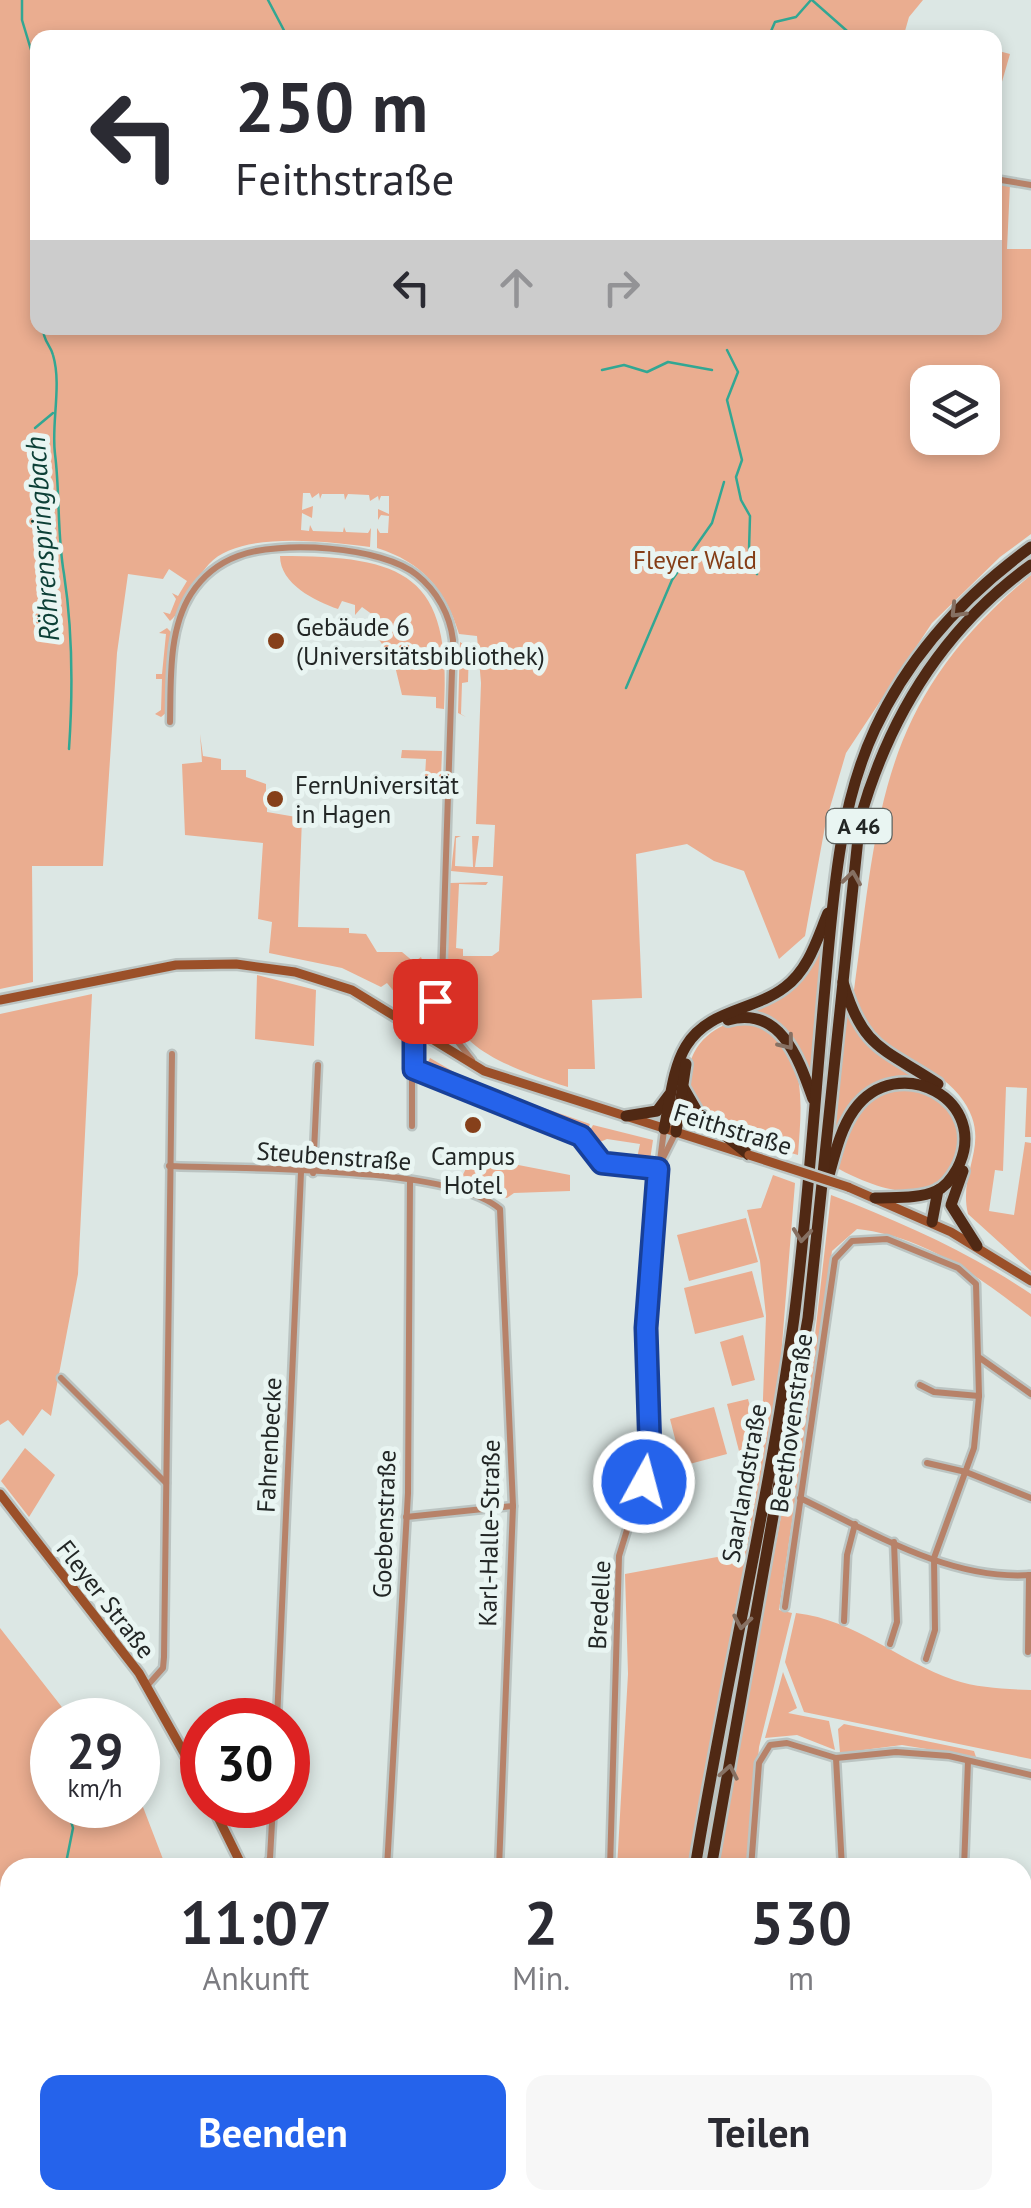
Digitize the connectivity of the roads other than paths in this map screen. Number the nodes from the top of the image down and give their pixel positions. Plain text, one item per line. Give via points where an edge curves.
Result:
1 (1002, 181) edge
2 (1031, 185) edge
3 (1031, 547) edge
4 (1031, 565) edge
5 (170, 722) dead end
6 (835, 895) junction
7 (841, 975) junction
8 (440, 990) junction
9 (0, 1000) edge
10 (417, 1029) junction
11 (172, 1054) dead end
12 (318, 1065) dead end
13 (414, 1069) junction
14 (480, 1069) junction
15 (679, 1087) junction
16 (814, 1103) junction
17 (626, 1116) junction
18 (412, 1126) dead end
19 (670, 1131) junction
20 (749, 1155) junction
21 (169, 1166) junction
22 (658, 1169) junction
23 (301, 1172) junction
24 (313, 1173) junction
25 (410, 1182) junction
26 (938, 1190) junction
27 (875, 1198) junction
28 (492, 1202) joint
29 (950, 1205) junction
30 (819, 1210) junction
31 (932, 1222) junction
32 (977, 1246) junction
33 (1031, 1281) edge
34 (980, 1358) junction
35 (61, 1378) dead end
36 (920, 1385) dead end
37 (1031, 1394) edge
38 (979, 1396) junction
39 (927, 1462) dead end
40 (966, 1472) junction
41 (167, 1484) junction
42 (0, 1494) edge
43 (800, 1498) junction
44 (1031, 1498) edge
45 (514, 1506) junction
46 (406, 1517) junction
47 (854, 1524) junction
48 (894, 1542) junction
49 (934, 1558) junction
50 (1030, 1575) edge
51 (785, 1607) dead end
52 (844, 1621) dead end
53 (890, 1644) dead end
54 (1028, 1652) dead end
55 (926, 1658) dead end
56 (147, 1686) junction
57 (277, 1698) edge
58 (180, 1746) edge
59 (836, 1758) junction
60 (968, 1761) junction
61 (1031, 1775) edge
62 (224, 1828) edge
63 (272, 1828) edge
64 (239, 1858) edge
65 (270, 1858) edge
66 (389, 1858) edge
67 (499, 1858) edge
68 (610, 1858) edge
69 (697, 1858) edge
70 (713, 1858) edge
71 (752, 1858) edge
72 (841, 1858) edge
73 (964, 1858) edge

1 - 2 street
3 -> 6 highway, A 46 via 935,634 890,701 848,811
7 -> 4 highway, A 46 via 860,819 892,732 950,639
5 - 8 street via 182,611 208,574 235,556 274,550 372,554 428,586 454,640
6 - 15 highway via 794,979 703,1026 686,1045
6 - 16 highway, Saarlandstraße
7 - 29 highway via 857,1025 872,1043 942,1086 961,1106 970,1145
7 - 30 highway
8 - 10 street
8 - 14 street via 445,1025
9 - 10 main road, Feithstraße via 158,968 236,964 333,982
10 - 13 street
10 - 14 main road, Feithstraße
11 - 21 street
12 - 24 street
13 - 18 street
13 - 22 street via 581,1136 610,1166
14 - 17 main road, Feithstraße
15 -> 16 highway via 706,1031 746,1017 773,1027 790,1043
15 - 17 highway via 656,1112
15 - 19 highway
15 - 20 highway via 698,1113
16 -> 69 highway, Saarlandstraße via 780,1423
17 - 19 main road, Feithstraße
19 - 20 main road, Feithstraße
19 - 22 street, Bredelle
20 - 27 main road, Feithstraße, bridge
21 - 23 street, Steubenstraße
21 - 41 street
22 - 68 street, Bredelle via 646,1328 650,1452 620,1556
23 - 24 street, Steubenstraße
23 - 57 street, Fahrenbecke
24 - 25 street, Steubenstraße
25 - 28 street, Steubenstraße
25 - 46 street, Goebenstraße
26 - 27 highway
26 - 30 highway via 962,1158 962,1117 932,1086 890,1084 852,1113
26 - 31 highway
27 - 31 main road, Feithstraße
28 - 45 street, Karl-Halle-Straße via 502,1215
29 - 31 highway
29 - 32 highway
70 -> 30 highway, Saarlandstraße via 793,1421
31 - 32 main road, Feithstraße
32 - 33 main road, Feithstraße
34 - 37 street
34 - 38 street
34 - 43 street, Beethovenstraße via 979,1298 968,1275 886,1239 852,1241 835,1259
35 - 41 street
36 - 38 street
38 - 40 street
39 - 40 street
40 - 44 street
40 - 49 street
41 - 56 street via 163,1668
42 - 56 main road, Fleyer Straße
43 - 47 street
43 - 51 street, Beethovenstraße
45 - 46 street
45 - 67 street, Karl-Halle-Straße
46 - 66 street, Goebenstraße
47 - 48 street
47 - 52 street
48 - 49 street
48 - 53 street via 896,1622
49 - 50 street via 993,1575
49 - 55 street via 935,1630
50 - 54 street
56 - 58 main road, Fleyer Straße
59 - 60 street via 896,1752
59 - 71 street via 787,1742 765,1750
59 - 72 street
60 - 61 street
60 - 73 street
62 - 64 main road
63 - 65 street

